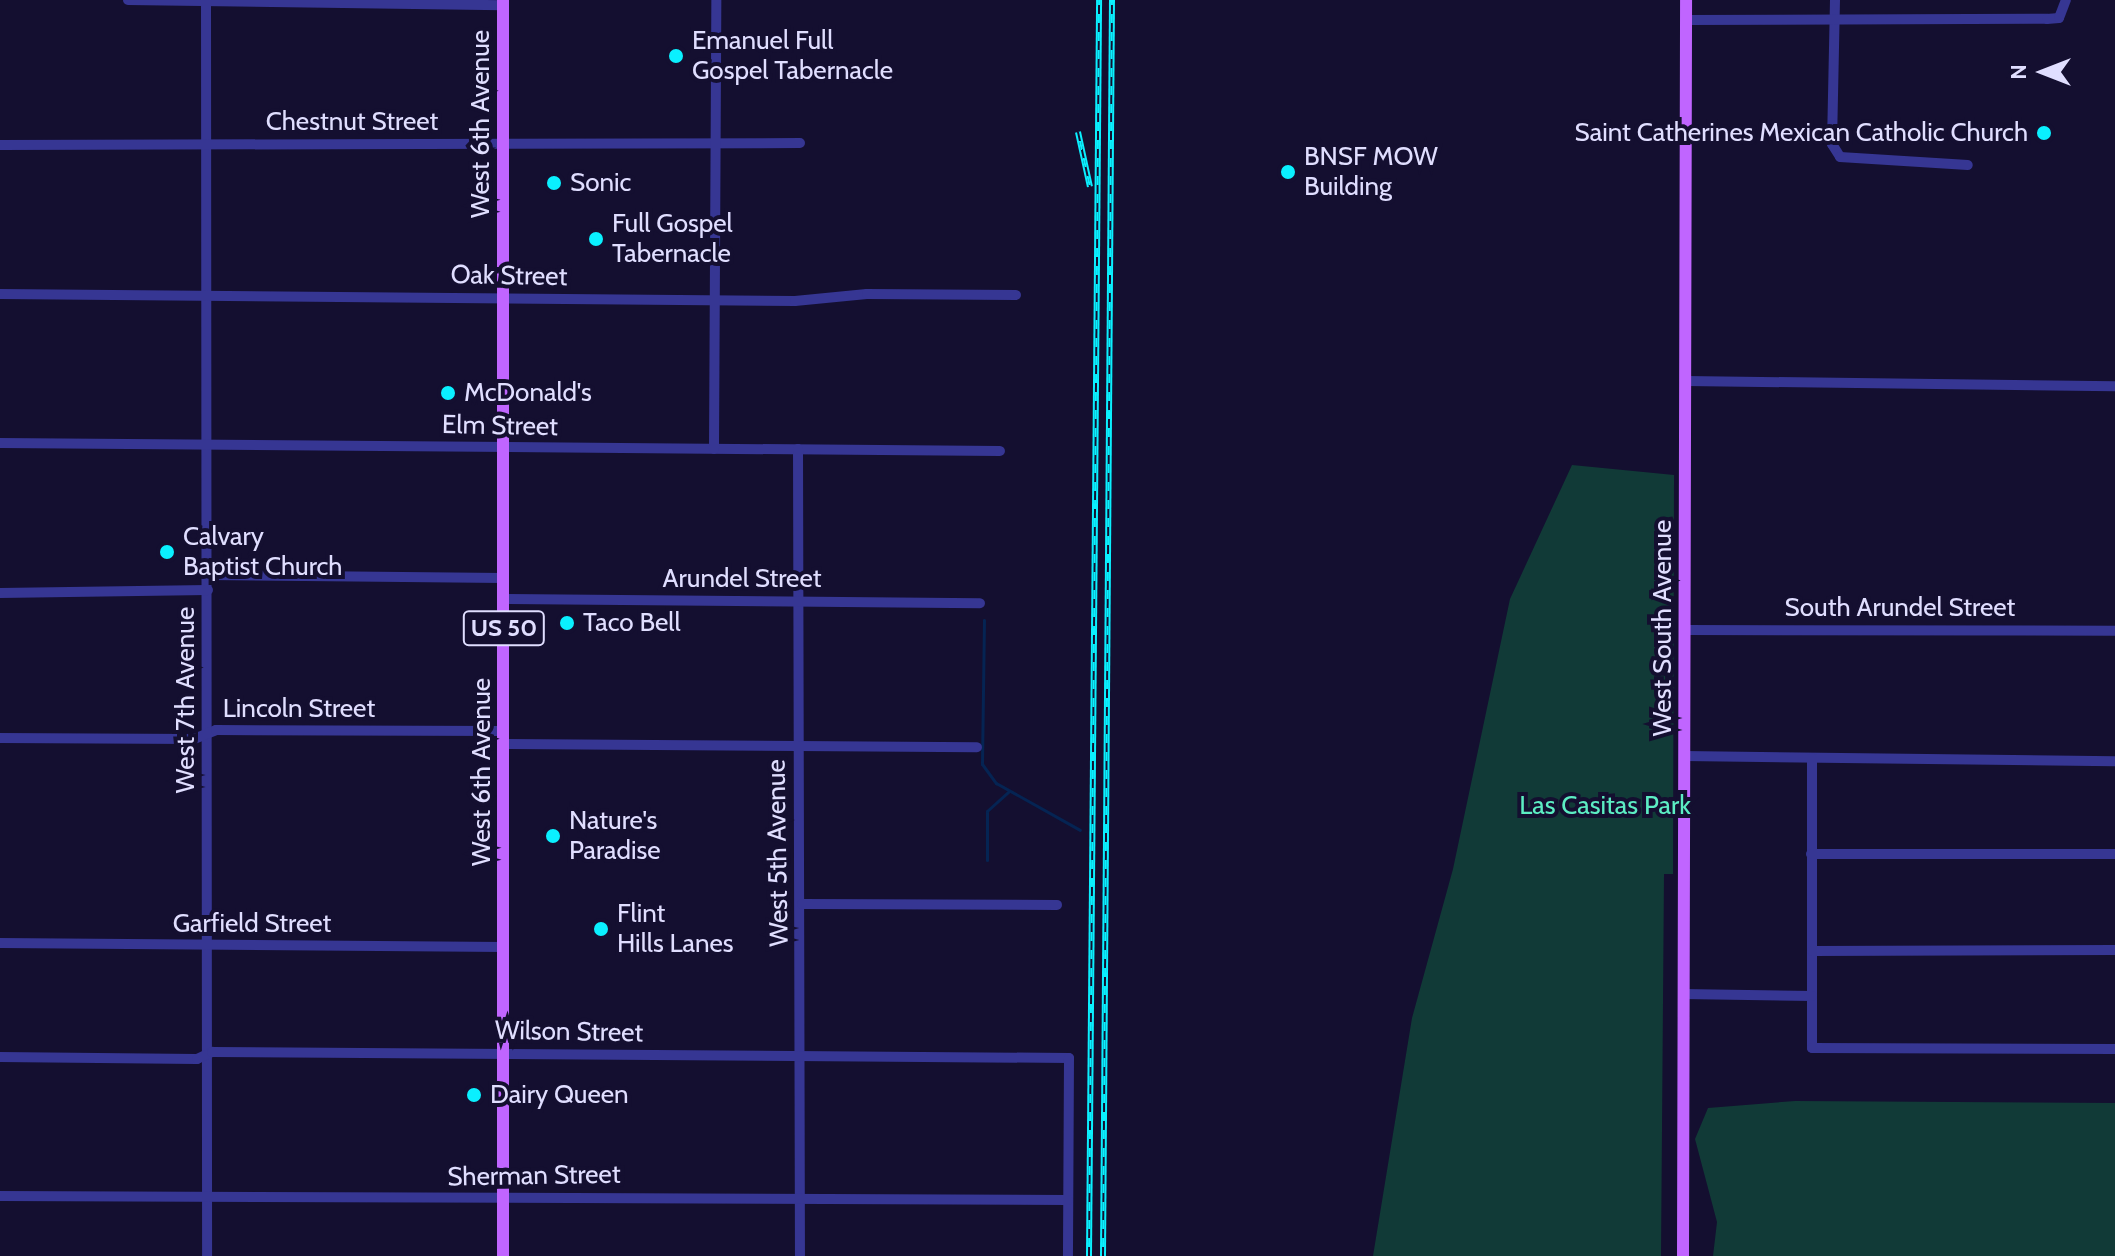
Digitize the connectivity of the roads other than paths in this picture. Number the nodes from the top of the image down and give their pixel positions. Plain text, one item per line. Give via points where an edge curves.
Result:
1 (128, 0) edge
2 (206, 0) edge
3 (716, 0) edge
4 (1686, 0) edge
5 (1835, 0) edge
6 (2066, 0) edge
7 (503, 3) edge
8 (1835, 17) junction
9 (1686, 20) junction
10 (715, 143) junction
11 (800, 143) dead end
12 (206, 144) junction
13 (502, 144) junction
14 (0, 145) edge
15 (1968, 165) dead end
16 (0, 294) edge
17 (206, 294) junction
18 (1016, 295) dead end
19 (502, 297) junction
20 (714, 301) junction
21 (1686, 381) junction
22 (2115, 386) edge
23 (0, 443) edge
24 (208, 445) junction
25 (503, 448) junction
26 (714, 449) junction
27 (798, 449) junction
28 (1000, 451) dead end
29 (209, 575) junction
30 (503, 578) junction
31 (208, 590) junction
32 (0, 593) edge
33 (504, 599) junction
34 (797, 602) junction
35 (980, 603) dead end
36 (1685, 630) junction
37 (2115, 631) edge
38 (208, 733) junction
39 (0, 738) edge
40 (503, 738) junction
41 (799, 746) junction
42 (977, 747) dead end
43 (1684, 756) junction
44 (1812, 758) junction
45 (2115, 761) edge
46 (1811, 854) junction
47 (2115, 854) edge
48 (802, 904) junction
49 (1057, 905) dead end
50 (0, 943) edge
51 (207, 946) junction
52 (504, 947) junction
53 (2115, 950) edge
54 (1812, 951) junction
55 (1683, 994) junction
56 (1812, 996) junction
57 (2115, 1049) edge
58 (206, 1053) junction
59 (504, 1054) junction
60 (801, 1056) junction
61 (0, 1057) edge
62 (0, 1196) edge
63 (206, 1198) junction
64 (504, 1198) junction
65 (800, 1198) junction
66 (1068, 1200) junction
67 (207, 1256) edge
68 (503, 1256) edge
69 (800, 1256) edge
70 (1068, 1256) edge
71 (1683, 1256) edge

1 - 2 street
2 - 7 street
2 - 12 street, West 7th Avenue
3 - 10 street
4 - 9 main road, West South Avenue
5 - 8 street
6 - 8 street via 2059,18
7 - 13 main road, West 6th Avenue / US 50
8 - 9 street
8 - 15 street via 1832,144 1840,157
9 - 21 main road, West South Avenue
10 - 11 street, Chestnut Street
10 - 13 street, Chestnut Street
10 - 20 street
12 - 13 street, Chestnut Street
12 - 14 street, Chestnut Street
12 - 17 street, West 7th Avenue
13 - 19 main road, West 6th Avenue / US 50
16 - 17 street, Oak Street
17 - 19 street, Oak Street
17 - 24 street, West 7th Avenue
18 - 20 street, Oak Street
19 - 20 street, Oak Street
19 - 25 main road, West 6th Avenue / US 50
20 - 26 street
21 - 22 street
21 - 36 main road, West South Avenue
23 - 24 street, Elm Street
24 - 25 street, Elm Street
24 - 29 street, West 7th Avenue
25 - 26 street, Elm Street
25 - 30 main road, West 6th Avenue / US 50
26 - 27 street, Elm Street
27 - 28 street, Elm Street
27 - 34 street, West 5th Avenue
29 - 30 street
29 - 31 street, West 7th Avenue
30 - 33 main road, West 6th Avenue / US 50
31 - 32 street
31 - 38 street, West 7th Avenue
33 - 34 street, Arundel Street
33 - 40 main road, West 6th Avenue / US 50
34 - 35 street, Arundel Street
34 - 41 street, West 5th Avenue
36 - 37 street, South Arundel Street
36 - 43 main road, West South Avenue
38 - 39 street, Lincoln Street via 194,739
38 - 40 street, Lincoln Street
38 - 51 street, West 7th Avenue
40 - 41 street, Lincoln Street
40 - 52 main road, West 6th Avenue / US 50
41 - 42 street, Lincoln Street
41 - 48 street, West 5th Avenue
43 - 44 street
43 - 55 main road, West South Avenue
44 - 45 street
44 - 46 street
46 - 47 street
46 - 54 street
48 - 49 street
48 - 60 street, West 5th Avenue
50 - 51 street, Garfield Street
51 - 52 street, Garfield Street
51 - 58 street, West 7th Avenue
52 - 59 main road, West 6th Avenue / US 50
53 - 54 street
54 - 56 street
55 - 56 street
55 - 71 main road, West South Avenue
56 - 57 street via 1812,1048
58 - 59 street, Wilson Street
58 - 61 street, Wilson Street via 197,1059
58 - 63 street, West 7th Avenue
59 - 60 street, Wilson Street
59 - 64 main road, West 6th Avenue / US 50
60 - 65 street, West 5th Avenue
60 - 66 street, Wilson Street via 1069,1058
62 - 63 street, Sherman Street
63 - 64 street, Sherman Street
63 - 67 street, West 7th Avenue
64 - 65 street, Sherman Street
64 - 68 main road, West 6th Avenue / US 50
65 - 66 street, Sherman Street
65 - 69 street, West 5th Avenue
66 - 70 street

